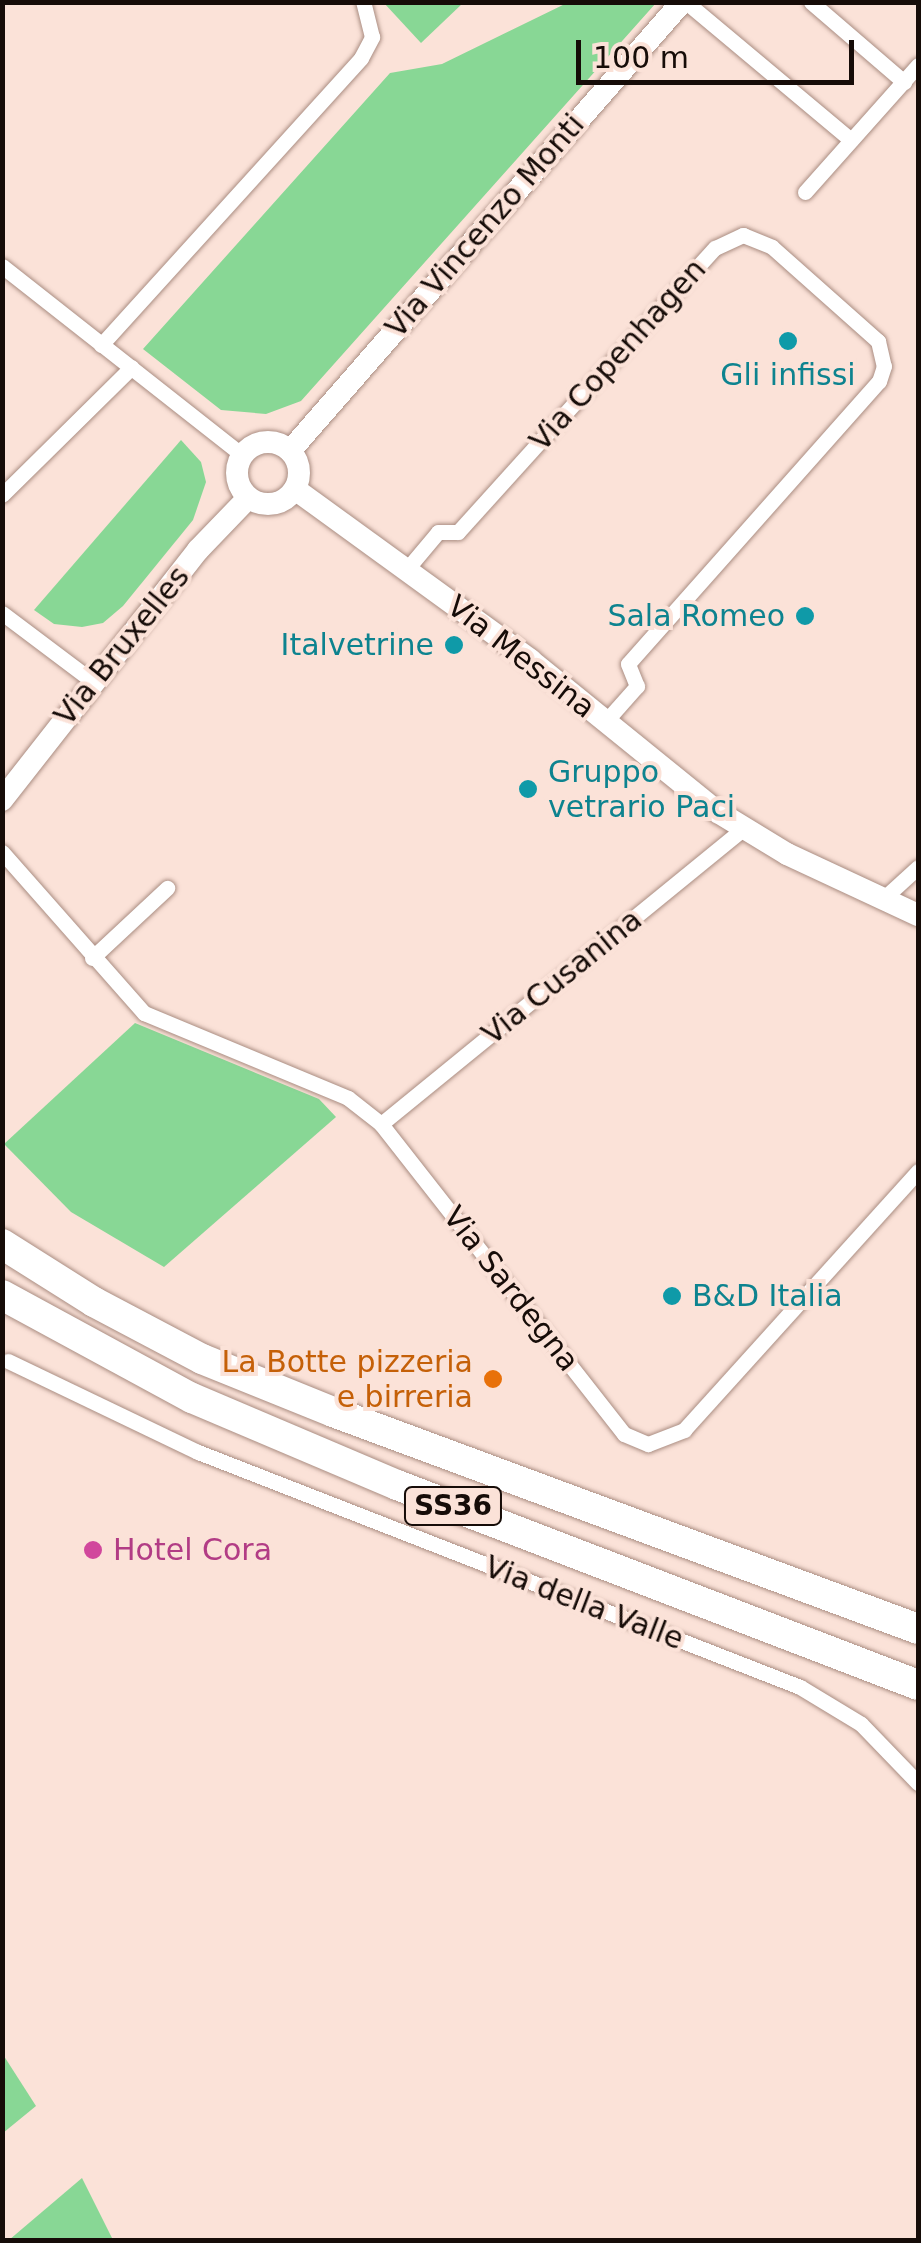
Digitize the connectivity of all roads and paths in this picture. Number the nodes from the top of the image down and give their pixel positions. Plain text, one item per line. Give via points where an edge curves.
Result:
1 (364, 2) edge
2 (684, 2) edge
3 (812, 2) edge
4 (918, 65) edge
5 (904, 82) junction
6 (851, 140) junction
7 (805, 192) dead end
8 (2, 266) edge
9 (102, 345) junction
10 (132, 367) junction
11 (290, 451) junction
12 (242, 455) junction
13 (295, 489) junction
14 (2, 495) edge
15 (248, 498) junction
16 (408, 569) junction
17 (2, 613) edge
18 (95, 683) junction
19 (604, 722) junction
20 (2, 800) edge
21 (743, 829) junction
22 (2, 852) edge
23 (918, 866) edge
24 (167, 888) dead end
25 (882, 899) junction
26 (918, 915) edge
27 (92, 958) junction
28 (381, 1124) junction
29 (918, 1170) edge
30 (5, 1242) edge
31 (2, 1295) edge
32 (4, 1361) edge
33 (914, 1627) edge
34 (912, 1683) edge
35 (918, 1783) edge

1 - 9 street via 372,38 361,58
2 - 6 street
2 - 11 street, Via Vincenzo Monti
3 - 5 street
4 - 5 street
5 - 6 street
6 - 7 street
8 - 9 street
9 - 10 street
10 - 12 street
10 - 14 street
11 - 12 street via 270,442
11 - 13 street via 299,469
12 - 15 street via 236,473
13 - 15 street via 274,504
13 - 16 street, Via Messina
15 - 18 street, Via Bruxelles via 198,550
16 - 19 street, Via Messina
16 - 19 street, Via Copenhagen via 438,532 458,532 727,239 742,235 772,246 878,341 884,366 879,381 628,664 637,686
17 - 18 street
18 - 20 street, Via Bruxelles
19 - 21 street, Via Messina
21 - 25 street, Via Messina
21 - 28 street, Via Cusanina
22 - 27 street, Via Sardegna
23 - 25 street
24 - 27 street
25 - 26 street, Via Messina
27 - 28 street, Via Sardegna via 144,1013 348,1098
28 - 29 street, Via Sardegna via 624,1434 648,1444 684,1430
30 - 33 highway, SS36 via 94,1302 202,1358
31 - 34 highway, SS36 via 192,1398 397,1485
32 - 35 street, Via della Valle via 198,1452 800,1687 861,1724

